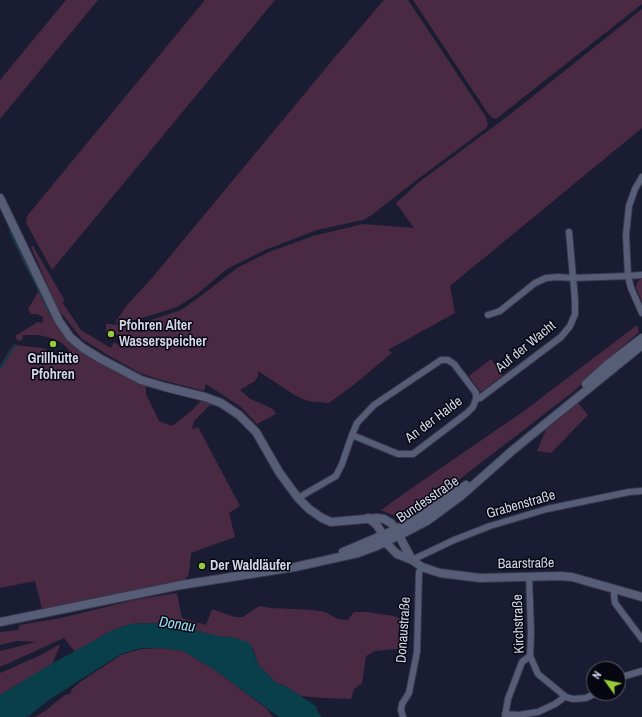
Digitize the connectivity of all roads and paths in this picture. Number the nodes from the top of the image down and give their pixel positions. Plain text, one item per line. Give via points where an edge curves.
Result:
1 (642, 177) edge
2 (0, 198) edge
3 (569, 232) dead end
4 (642, 274) edge
5 (628, 276) junction
6 (572, 278) junction
7 (642, 313) edge
8 (488, 315) dead end
9 (642, 338) edge
10 (642, 345) edge
11 (476, 399) junction
12 (556, 414) junction
13 (352, 435) junction
14 (642, 491) edge
15 (298, 498) junction
16 (368, 518) junction
17 (398, 532) junction
18 (385, 538) junction
19 (412, 560) junction
20 (422, 567) junction
21 (529, 577) junction
22 (615, 588) junction
23 (642, 597) edge
24 (0, 622) edge
25 (642, 639) edge
26 (530, 656) junction
27 (642, 671) edge
28 (626, 676) edge
29 (564, 696) junction
30 (586, 698) edge
31 (505, 716) edge
32 (403, 717) edge

1 - 5 street via 626,216
2 - 15 street via 58,321 70,337 101,359 141,380 205,397 221,403 239,415 256,432 279,472
3 - 6 street, Auf der Wacht
4 - 5 street
5 - 6 street
5 - 7 street
6 - 8 street via 546,278 535,283 500,311
6 - 11 street, Auf der Wacht via 575,314 570,326 561,337
9 - 12 street, Bundesstraße via 591,379
10 - 12 street, Bundesstraße
11 - 13 street, An der Halde via 467,413 413,454 398,454
11 - 13 street, An der Halde via 474,390 454,364 448,360 441,360 374,405 357,423
12 - 17 street, Bundesstraße via 513,450
13 - 15 street, An der Halde via 336,476
14 - 19 street, Grabenstraße via 547,509 490,526
15 - 16 street via 309,509 331,522
16 - 17 street via 384,519
16 - 18 street, Baarstraße via 376,524
17 - 18 street, Bundesstraße
17 - 19 street, Baarstraße
18 - 19 street, Baarstraße via 397,554
18 - 24 street, Bundesstraße via 358,553 324,561 181,585
19 - 20 street, Baarstraße
20 - 21 street, Baarstraße via 440,573 480,578
20 - 32 street, Donaustraße via 419,572 417,652 409,693 402,704
21 - 22 street, Baarstraße via 572,577
21 - 26 street, Kirchstraße
22 - 23 street, Baarstraße
22 - 25 street via 615,603
26 - 29 street, Kirchstraße via 538,674
26 - 31 street via 522,662 508,699
27 - 28 street
29 - 30 street via 573,699
29 - 31 street via 556,704 538,712

